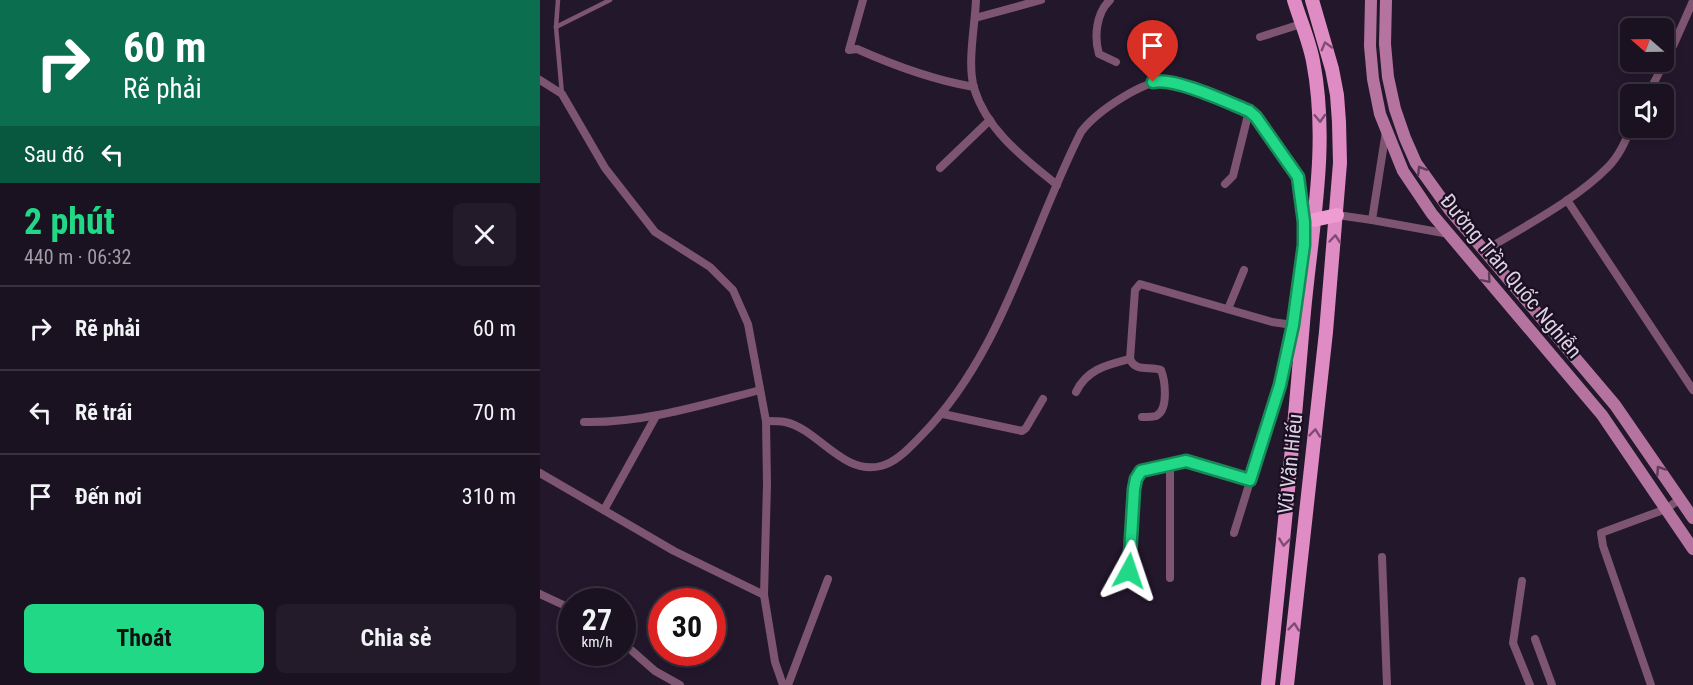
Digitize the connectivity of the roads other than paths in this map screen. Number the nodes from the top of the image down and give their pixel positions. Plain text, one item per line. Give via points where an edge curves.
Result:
1 (558, 0) edge
2 (610, 0) edge
3 (863, 0) edge
4 (976, 0) edge
5 (1041, 0) edge
6 (1110, 0) edge
7 (1294, 0) edge
8 (1312, 0) edge
9 (1371, 0) edge
10 (1386, 0) edge
11 (1693, 1) edge
12 (975, 18) junction
13 (1301, 24) junction
14 (556, 27) junction
15 (1260, 37) dead end
16 (1116, 62) dead end
17 (540, 80) edge
18 (1653, 84) edge
19 (974, 87) junction
20 (562, 94) junction
21 (1249, 111) junction
22 (990, 120) junction
23 (1386, 131) junction
24 (1627, 138) edge
25 (940, 168) dead end
26 (1225, 184) dead end
27 (1057, 185) junction
28 (1567, 200) junction
29 (1337, 215) junction
30 (1314, 220) junction
31 (1372, 220) junction
32 (1449, 234) junction
33 (1484, 251) junction
34 (1244, 270) dead end
35 (1302, 282) junction
36 (1228, 309) junction
37 (1293, 325) junction
38 (1130, 358) junction
39 (760, 390) junction
40 (1693, 390) edge
41 (1076, 392) dead end
42 (1043, 399) dead end
43 (943, 414) junction
44 (656, 416) junction
45 (1142, 417) dead end
46 (766, 421) junction
47 (584, 422) dead end
48 (1170, 465) junction
49 (540, 473) edge
50 (1250, 480) junction
51 (1680, 499) junction
52 (1666, 508) junction
53 (604, 510) junction
54 (1693, 518) edge
55 (1234, 533) dead end
56 (1693, 549) edge
57 (1382, 557) dead end
58 (1129, 571) dead end
59 (1170, 578) dead end
60 (828, 579) dead end
61 (1522, 581) dead end
62 (540, 594) edge
63 (764, 595) junction
64 (558, 602) edge
65 (1535, 639) dead end
66 (636, 654) edge
67 (680, 685) edge
68 (783, 685) edge
69 (788, 685) edge
70 (1268, 685) edge
71 (1287, 685) edge
72 (1387, 685) edge
73 (1530, 685) edge
74 (1552, 685) edge
75 (1651, 685) edge

1 - 14 lane
2 - 14 lane
3 - 19 street via 849,50 918,74
4 - 12 street
5 - 12 street
6 - 16 street via 1098,18 1097,46 1099,54
7 - 13 main road, Vũ Văn Hiếu
29 -> 8 main road, Vũ Văn Hiếu via 1337,95
9 - 23 main road, Đường Trần Quốc Nghiễn via 1373,79
33 -> 10 main road, Đường Trần Quốc Nghiễn via 1430,184 1405,138 1388,76
11 - 18 street
12 - 19 street via 971,50
13 - 15 street
13 -> 30 main road, Vũ Văn Hiếu via 1313,59 1319,107 1321,151
14 - 20 lane
17 - 20 street
19 - 22 street
20 - 39 street via 605,168 655,232 710,267 733,290 748,324
21 - 26 street via 1233,176
21 - 27 street via 1170,81 1153,82 1088,122
21 - 35 street via 1298,177 1304,222
22 - 25 street
22 - 27 street via 1007,143
23 - 31 street
23 - 32 main road, Đường Trần Quốc Nghiễn via 1402,171
24 - 28 street via 1608,167
27 - 43 street via 994,331
28 - 33 street
28 - 40 street
29 - 30 highway
29 - 31 street
71 -> 29 main road, Vũ Văn Hiếu
30 - 35 main road, Vũ Văn Hiếu
31 - 32 street
32 -> 52 main road, Đường Trần Quốc Nghiễn via 1591,401
51 -> 33 main road, Đường Trần Quốc Nghiễn via 1604,391
34 - 36 street
35 - 37 street
35 -> 70 main road, Vũ Văn Hiếu via 1287,510
36 - 37 street
36 - 38 street via 1140,284 1135,290
37 - 50 street via 1280,385
38 - 41 street via 1096,369 1084,378
38 - 45 street via 1136,366 1161,370 1163,376 1161,411 1156,416
39 - 44 street
39 - 46 street
42 - 43 street via 1022,431
43 - 46 street via 898,457 881,466 844,460 813,435 785,422
44 - 47 street
44 - 53 street
46 - 63 street
48 - 50 street via 1186,461
48 - 58 street via 1141,471 1136,479
48 - 59 street
49 - 53 street
50 - 55 street
51 - 52 street
51 - 54 main road, Đường Trần Quốc Nghiễn
52 - 56 main road, Đường Trần Quốc Nghiễn
52 - 75 street via 1601,533
53 - 63 street
57 - 72 street
60 - 69 street
61 - 73 street via 1513,643
62 - 64 street
63 - 68 street via 775,662
65 - 74 street
66 - 67 street

